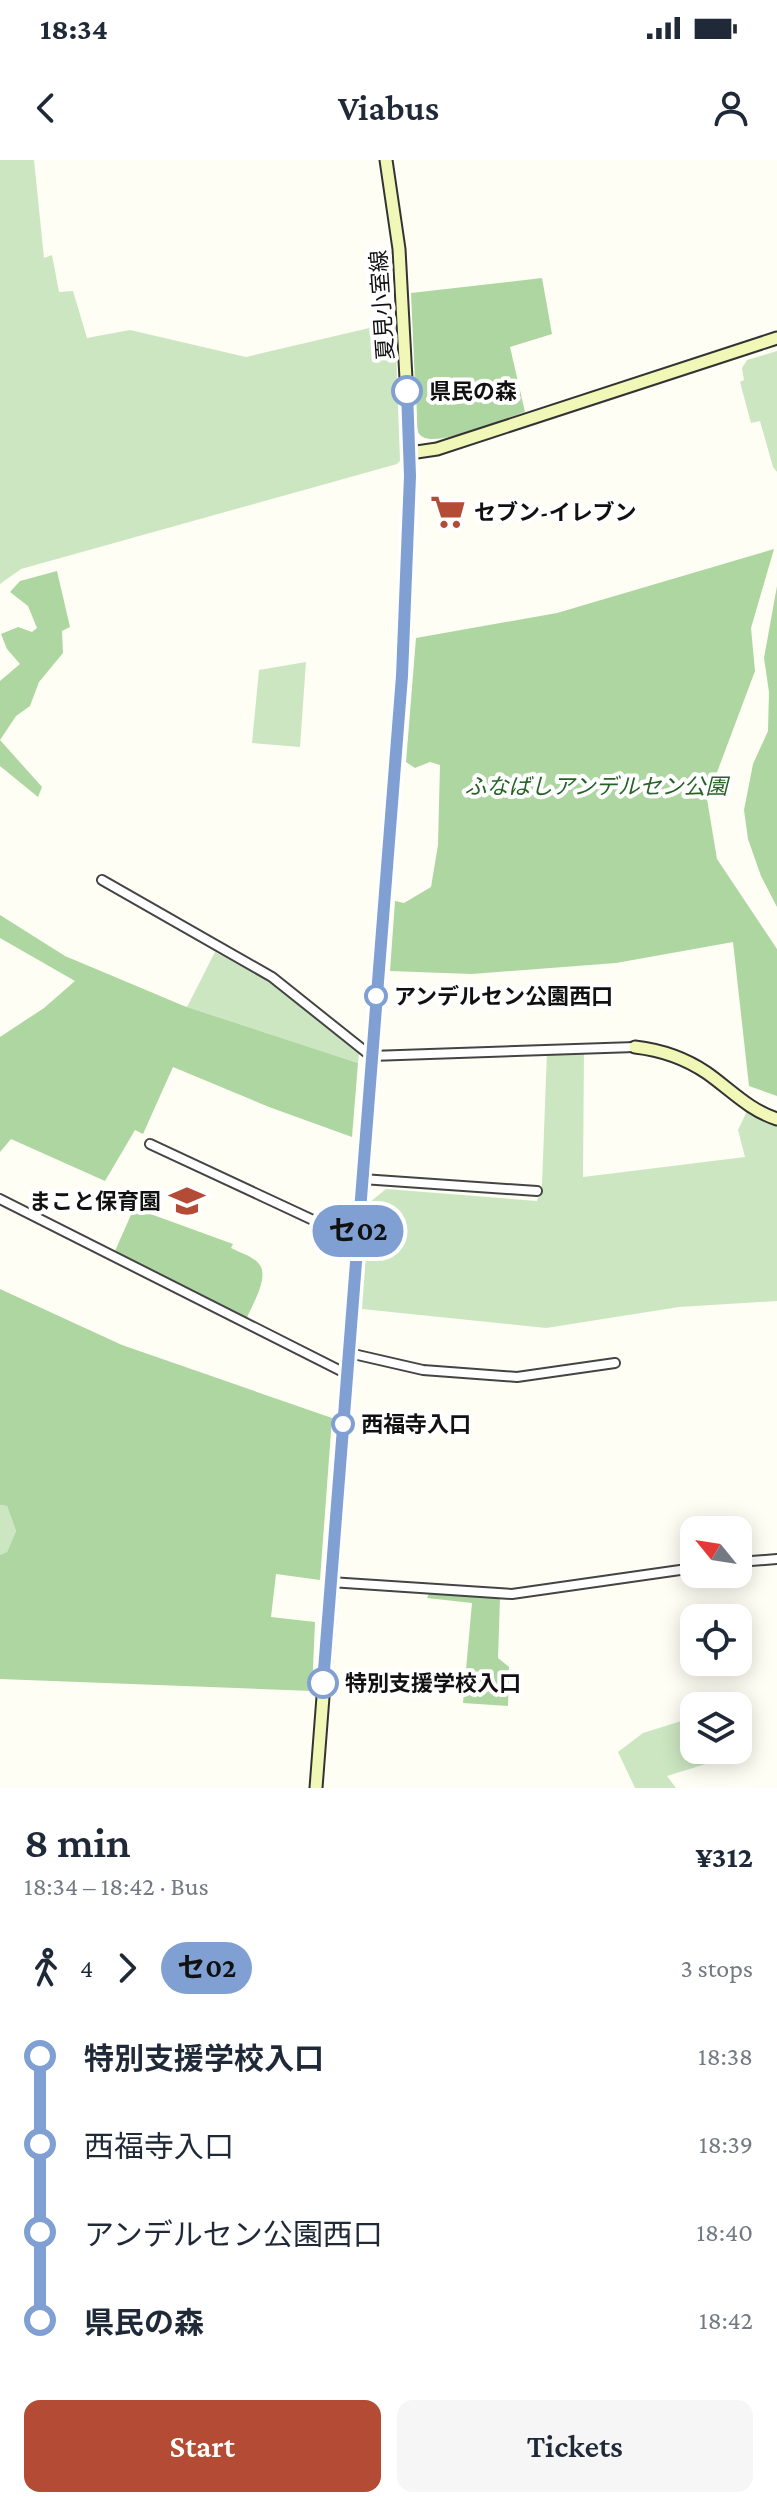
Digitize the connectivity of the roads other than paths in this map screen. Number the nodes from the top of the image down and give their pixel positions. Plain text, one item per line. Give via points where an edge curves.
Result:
1 (386, 160) edge
2 (777, 338) edge
3 (410, 453) junction
4 (102, 880) dead end
5 (635, 1047) joint
6 (371, 1056) junction
7 (777, 1119) edge
8 (150, 1144) dead end
9 (362, 1179) junction
10 (537, 1191) dead end
11 (0, 1199) edge
12 (358, 1241) junction
13 (349, 1353) junction
14 (615, 1363) dead end
15 (347, 1374) junction
16 (777, 1559) edge
17 (752, 1561) edge
18 (680, 1570) edge
19 (330, 1582) junction
20 (316, 1788) edge

1 - 3 main road, 夏見小室線 via 399,249
2 - 3 main road via 437,449
3 - 6 main road, 夏見小室線 via 404,642
4 - 6 street via 272,977
5 - 6 street
5 - 7 main road via 695,1065 745,1104
6 - 9 main road, 夏見小室線
8 - 12 street
9 - 10 street
9 - 12 main road, 夏見小室線
11 - 15 street
12 - 13 main road, 夏見小室線
13 - 14 street via 423,1370 517,1377
13 - 15 main road, 夏見小室線
15 - 19 main road, 夏見小室線
16 - 17 street
18 - 19 street via 512,1594
19 - 20 main road, 夏見小室線

